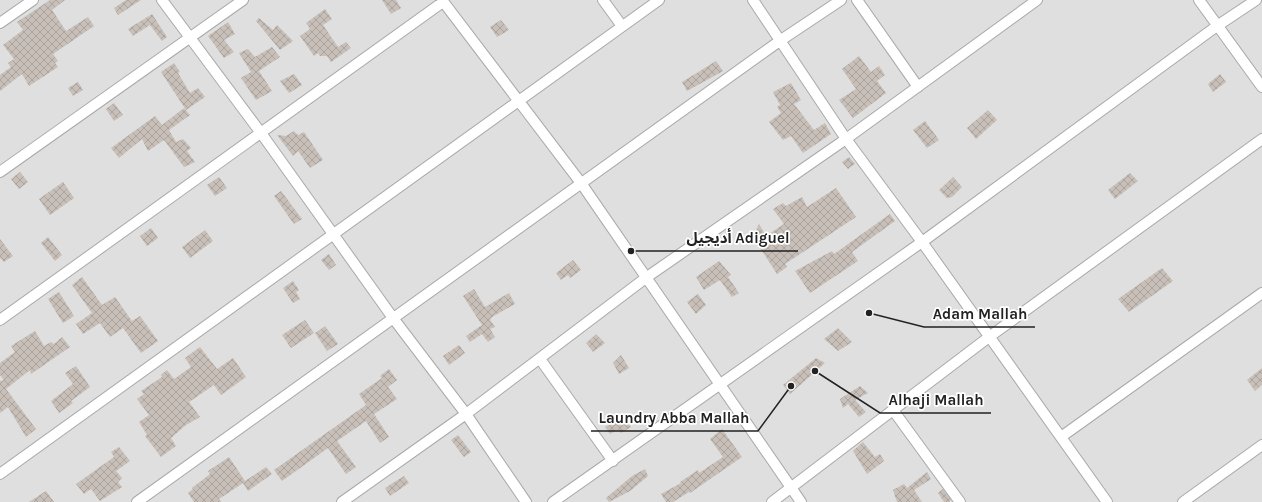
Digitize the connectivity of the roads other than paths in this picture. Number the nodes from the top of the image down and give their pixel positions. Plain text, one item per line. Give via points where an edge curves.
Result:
1 (33, 0) edge
2 (162, 0) edge
3 (243, 0) edge
4 (603, 0) edge
5 (659, 0) edge
6 (753, 0) edge
7 (841, 0) edge
8 (857, 0) edge
9 (1037, 0) edge
10 (1199, 0) edge
11 (1256, 0) edge
12 (442, 1) edge
13 (0, 23) edge
14 (622, 26) junction
15 (1217, 26) junction
16 (191, 38) junction
17 (781, 40) junction
18 (918, 87) junction
19 (1262, 87) edge
20 (518, 101) junction
21 (261, 133) junction
22 (846, 139) junction
23 (1262, 139) edge
24 (0, 172) edge
25 (581, 183) junction
26 (332, 234) junction
27 (922, 242) junction
28 (647, 278) junction
29 (1262, 293) edge
30 (393, 318) junction
31 (0, 320) edge
32 (989, 337) junction
33 (540, 359) junction
34 (721, 385) junction
35 (893, 410) junction
36 (466, 414) junction
37 (1061, 437) junction
38 (1262, 445) edge
39 (613, 461) junction
40 (0, 474) edge
41 (792, 488) junction
42 (137, 502) edge
43 (342, 502) edge
44 (526, 502) edge
45 (553, 502) edge
46 (772, 502) edge
47 (802, 502) edge
48 (960, 502) edge
49 (1107, 502) edge
50 (1183, 502) edge

1 - 13 street
2 - 16 street
3 - 16 street
4 - 14 street
5 - 14 street
6 - 17 street
7 - 17 street
8 - 18 street
9 - 18 street
10 - 15 street
11 - 15 street
12 - 20 street
12 - 21 street
14 - 20 street
15 - 19 street
15 - 27 street
16 - 21 street
16 - 24 street
17 - 22 street
17 - 25 street
18 - 22 street
20 - 25 street
20 - 26 street
21 - 26 street
21 - 31 street
22 - 27 street
22 - 28 street
23 - 32 street
25 - 28 street
25 - 30 street
26 - 30 street
26 - 40 street
27 - 32 street
27 - 34 street
28 - 33 street
28 - 34 street
29 - 37 street
30 - 36 street
30 - 42 street
32 - 35 street
32 - 37 street
33 - 36 street
33 - 39 street
34 - 39 street
34 - 41 street
35 - 41 street
35 - 48 street
36 - 43 street
36 - 44 street
37 - 49 street
38 - 50 street
39 - 45 street
41 - 46 street
41 - 47 street

